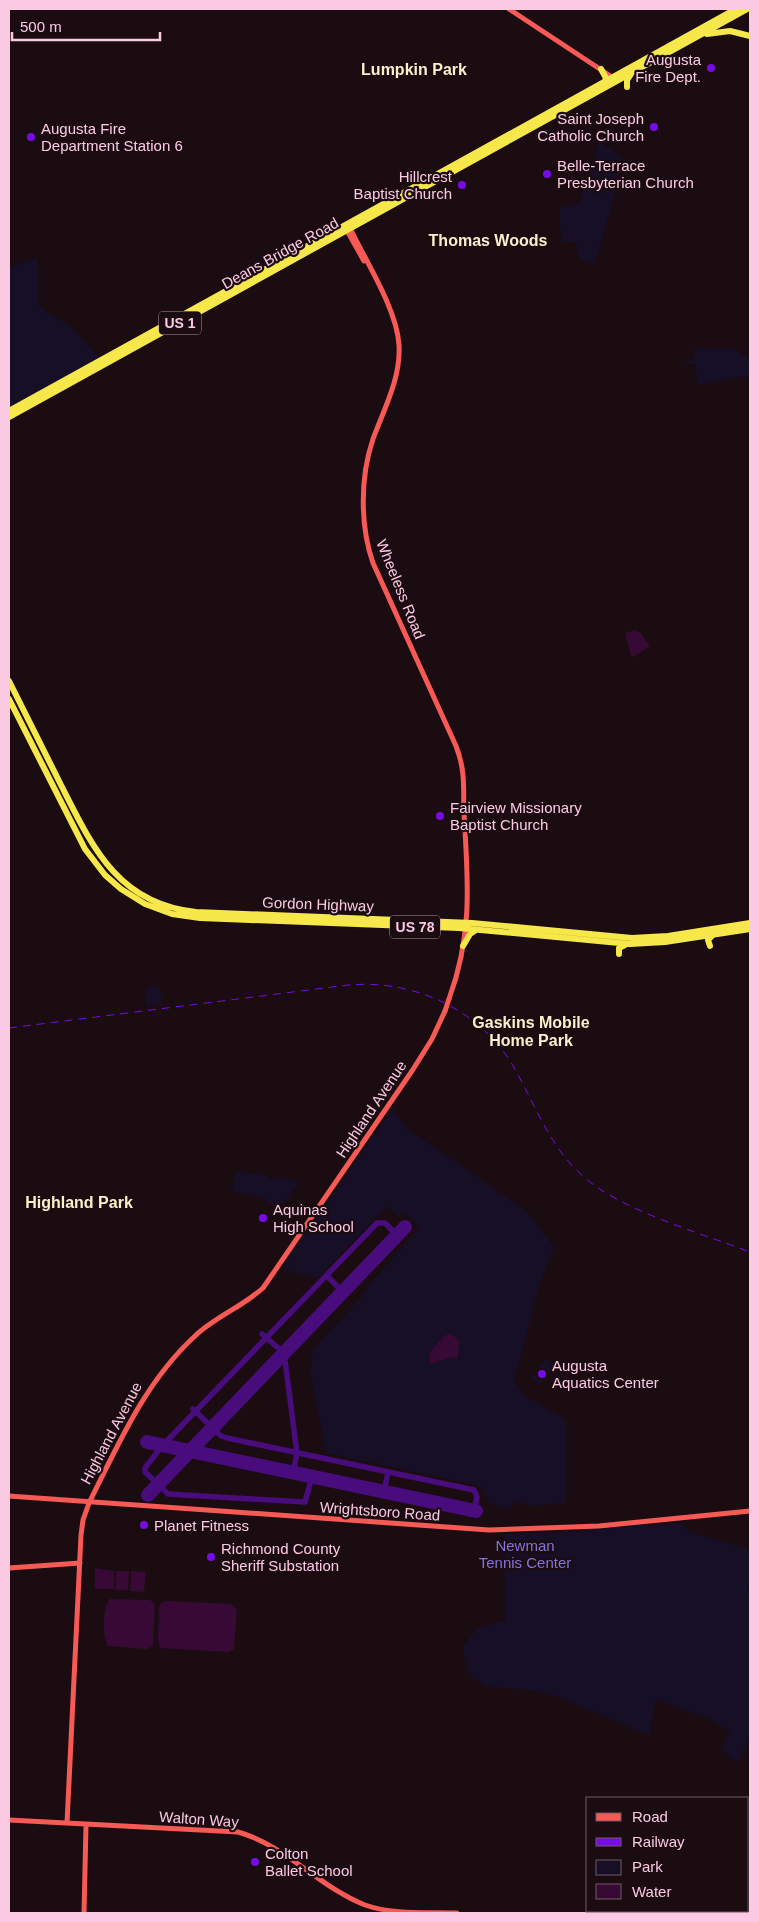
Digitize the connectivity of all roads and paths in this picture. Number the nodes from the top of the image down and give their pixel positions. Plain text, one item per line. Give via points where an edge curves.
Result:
1 (509, 9) edge
2 (747, 9) edge
3 (732, 10) edge
4 (750, 36) edge
5 (696, 37) junction
6 (601, 69) junction
7 (631, 74) junction
8 (616, 79) junction
9 (604, 82) junction
10 (628, 87) dead end
11 (348, 227) junction
12 (9, 411) edge
13 (9, 417) edge
14 (9, 681) edge
15 (9, 699) edge
16 (750, 923) edge
17 (693, 924) dead end
18 (467, 926) junction
19 (592, 926) dead end
20 (750, 929) edge
21 (482, 930) junction
22 (689, 932) junction
23 (586, 934) junction
24 (715, 934) junction
25 (630, 944) junction
26 (463, 946) junction
27 (710, 946) dead end
28 (620, 954) dead end
29 (9, 1496) edge
30 (89, 1503) junction
31 (750, 1511) edge
32 (80, 1563) junction
33 (9, 1568) edge
34 (9, 1820) edge
35 (67, 1823) junction
36 (86, 1825) junction
37 (84, 1913) edge
38 (457, 1913) edge

1 - 6 main road
2 - 3 highway, Deans Bridge Road / US 1
3 - 5 highway, Deans Bridge Road / US 1
3 - 8 highway, Deans Bridge Road / US 1
4 - 5 highway via 730,31
5 - 7 highway, Deans Bridge Road / US 1
6 - 8 main road
6 - 9 highway via 606,78
7 - 8 highway, Deans Bridge Road / US 1
7 - 10 highway
8 - 9 highway, Deans Bridge Road / US 1
8 - 11 highway, Deans Bridge Road / US 1
9 - 11 highway, Deans Bridge Road / US 1
11 - 12 highway, Deans Bridge Road / US 1
11 - 13 highway, Deans Bridge Road / US 1
11 - 18 main road, Wheeless Road via 395,321 400,358 367,463 364,517 367,541 373,563 456,746 463,771
14 - 18 highway, Gordon Highway / US 78 via 93,847 126,885 142,895 189,911
15 - 18 highway, Gordon Highway / US 78 via 90,858 116,885 139,901 165,912 193,918
16 - 22 highway, Gordon Highway / US 78
17 - 22 highway
18 - 21 highway, Gordon Highway / US 78
18 - 23 highway, Gordon Highway / US 78
18 - 26 main road, Highland Avenue
19 - 23 highway via 591,932
20 - 24 highway, Gordon Highway / US 78
21 - 25 highway, Gordon Highway / US 78
21 - 26 highway via 470,934
22 - 23 highway, Gordon Highway / US 78 via 639,938
24 - 25 highway, Gordon Highway / US 78
24 - 27 highway via 708,940
25 - 28 highway via 620,947
26 - 30 main road, Highland Avenue, bridge via 445,1011 412,1071 263,1288 196,1335 149,1387
29 - 30 main road, Wrightsboro Road
30 - 31 main road, Wrightsboro Road via 489,1530 600,1526
30 - 32 main road, Highland Avenue via 83,1520
32 - 33 main road
32 - 35 main road, Highland Avenue
34 - 35 main road, Walton Way
35 - 36 main road, Walton Way
36 - 37 main road
36 - 38 main road, Walton Way via 243,1834 266,1843 365,1905 400,1911

